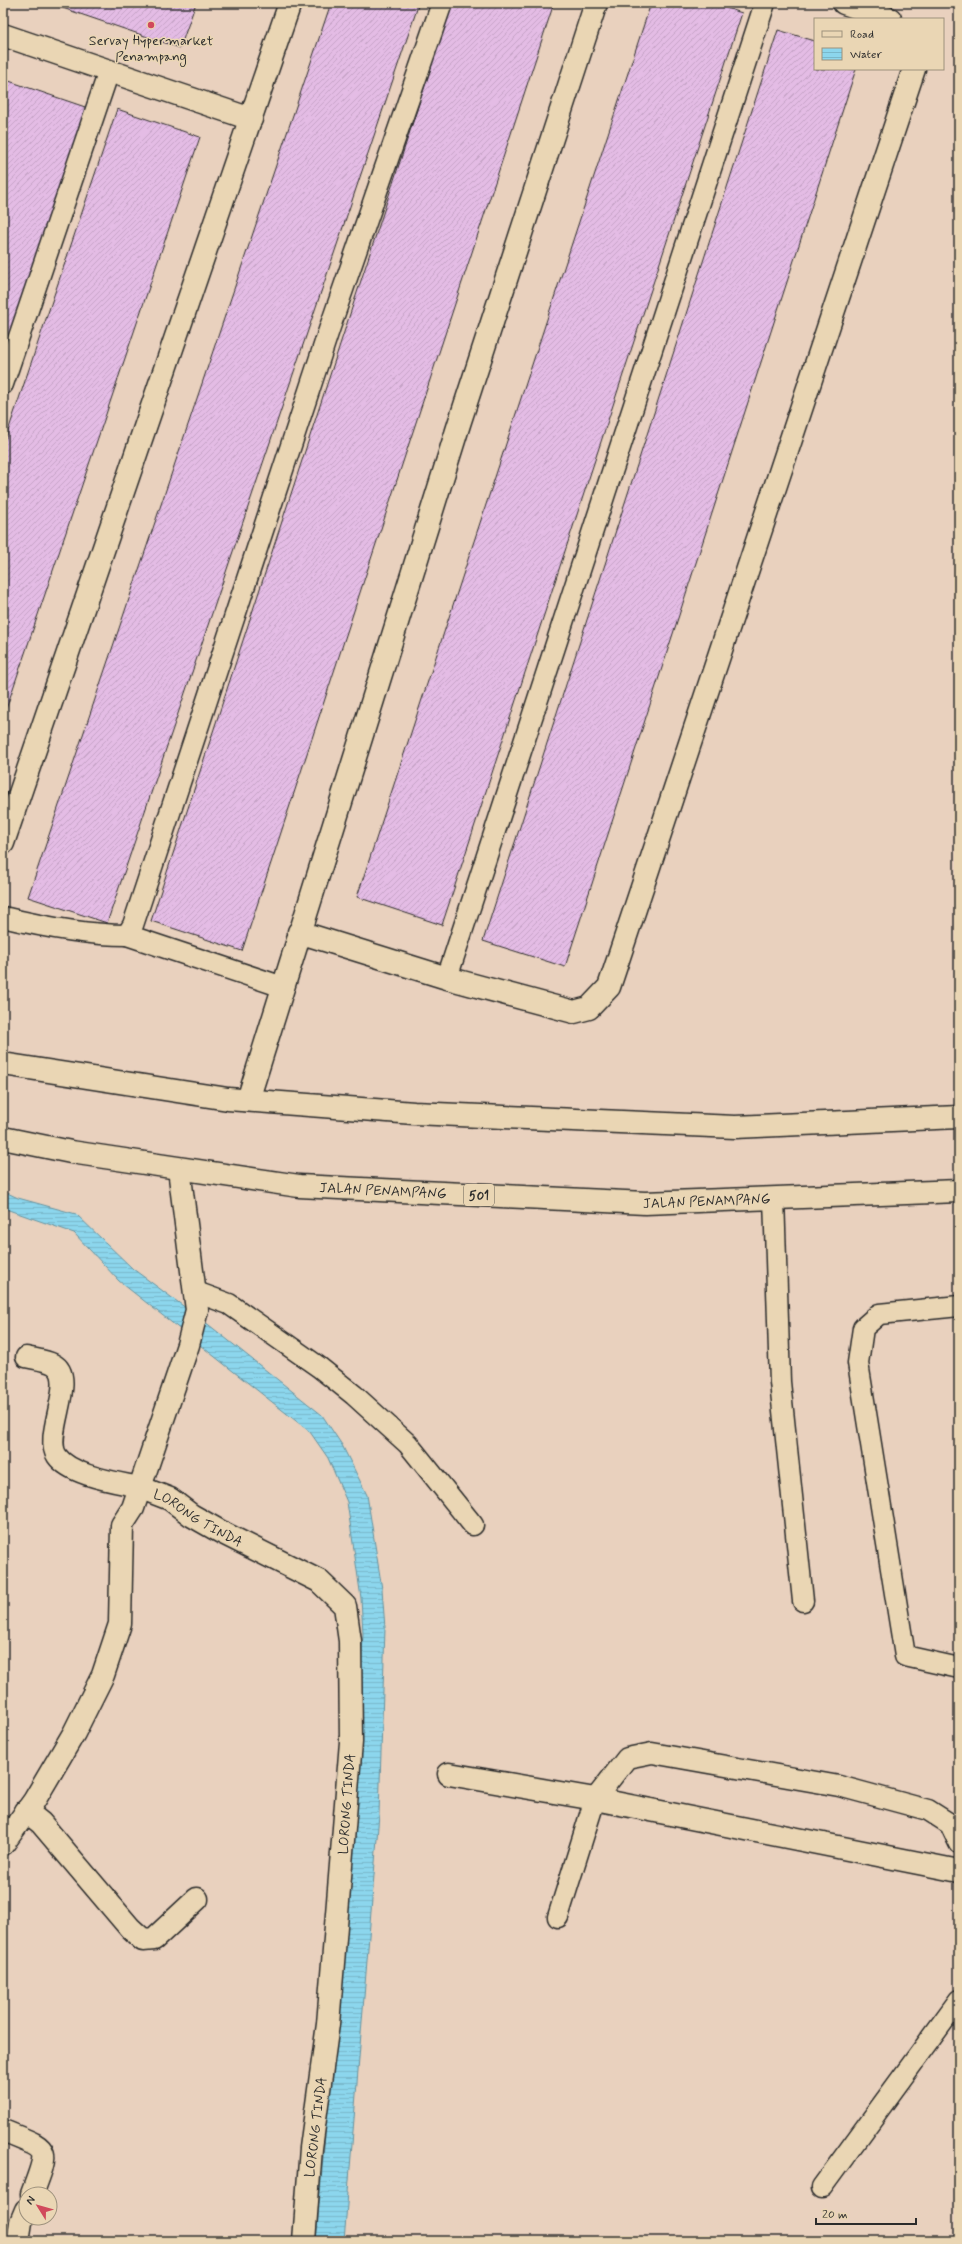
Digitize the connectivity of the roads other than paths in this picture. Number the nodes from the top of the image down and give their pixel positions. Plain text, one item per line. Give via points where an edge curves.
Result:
1 (290, 3) edge
2 (442, 3) edge
3 (596, 3) edge
4 (765, 3) edge
5 (844, 3) edge
6 (887, 18) edge
7 (3, 35) edge
8 (109, 70) junction
9 (914, 70) edge
10 (251, 119) junction
11 (3, 384) edge
12 (3, 843) edge
13 (3, 917) edge
14 (299, 932) junction
15 (127, 935) junction
16 (447, 978) junction
17 (283, 987) junction
18 (3, 1064) edge
19 (248, 1100) junction
20 (959, 1117) edge
21 (3, 1138) edge
22 (179, 1169) junction
23 (959, 1191) edge
24 (774, 1198) junction
25 (197, 1301) junction
26 (959, 1306) edge
27 (26, 1357) dead end
28 (139, 1487) junction
29 (473, 1525) dead end
30 (803, 1601) dead end
31 (959, 1668) edge
32 (449, 1774) dead end
33 (595, 1798) junction
34 (26, 1812) junction
35 (959, 1843) edge
36 (3, 1844) edge
37 (959, 1871) edge
38 (197, 1899) dead end
39 (558, 1917) dead end
40 (959, 2000) edge
41 (3, 2131) edge
42 (35, 2186) edge
43 (822, 2187) dead end
44 (20, 2226) edge
45 (18, 2241) edge
46 (304, 2241) edge

1 - 10 street
2 - 15 lane via 330,327 139,909
3 - 14 street via 459,424
4 - 16 lane
5 - 6 street
7 - 8 street
8 - 10 street
8 - 11 lane
9 - 16 street via 609,987 589,1008 574,1012
10 - 12 street
13 - 15 lane via 48,928
14 - 16 street
14 - 17 street
15 - 17 lane
17 - 19 street
18 - 19 street
19 - 20 street via 414,1112 735,1127
21 - 22 street, JALAN PENAMPANG / 501
22 - 24 street, JALAN PENAMPANG / 501 via 299,1186 638,1203
22 - 25 street
23 - 24 street, JALAN PENAMPANG / 501
24 - 30 lane via 780,1382
25 - 28 street via 188,1345
25 - 29 lane via 229,1304 319,1367 408,1444
26 - 31 lane via 879,1314 863,1328 858,1363 905,1656
27 - 28 lane via 53,1364 61,1372 63,1382 54,1440 56,1456 66,1465 87,1474
28 - 34 street via 133,1508 122,1525 120,1624 113,1648 103,1675 74,1734
28 - 46 street, LORONG TINDA via 170,1499 222,1532 319,1581 345,1606 350,1641 351,1742 328,2024 311,2148
32 - 33 street
33 - 35 lane via 627,1758 652,1753 839,1786 928,1810 950,1824
33 - 37 street
33 - 39 lane
34 - 36 street
34 - 38 street via 41,1823 143,1940 154,1939
40 - 43 lane
41 - 42 street via 39,2146 44,2154 43,2166
44 - 45 street

